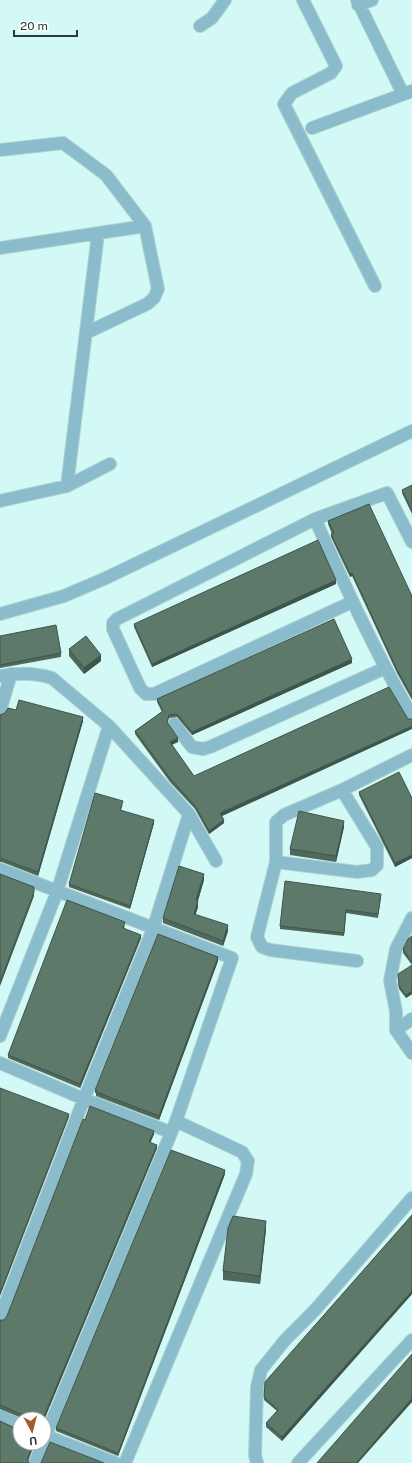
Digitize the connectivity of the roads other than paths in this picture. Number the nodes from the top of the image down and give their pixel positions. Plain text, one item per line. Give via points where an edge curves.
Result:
1 (225, 0) edge
2 (303, 0) edge
3 (372, 0) edge
4 (357, 2) edge
5 (200, 26) dead end
6 (407, 92) edge
7 (312, 128) dead end
8 (0, 150) edge
9 (145, 226) junction
10 (98, 234) junction
11 (0, 248) edge
12 (375, 286) dead end
13 (86, 333) junction
14 (412, 431) edge
15 (110, 464) dead end
16 (66, 486) junction
17 (0, 501) edge
18 (314, 519) junction
19 (412, 542) edge
20 (352, 602) junction
21 (0, 614) edge
22 (384, 668) junction
23 (6, 675) edge
24 (0, 711) edge
25 (412, 716) edge
26 (174, 724) dead end
27 (109, 726) junction
28 (412, 755) edge
29 (342, 790) junction
30 (189, 814) junction
31 (216, 861) dead end
32 (276, 862) junction
33 (0, 869) edge
34 (57, 892) junction
35 (412, 918) edge
36 (153, 928) junction
37 (357, 961) dead end
38 (412, 1019) edge
39 (396, 1030) junction
40 (0, 1036) edge
41 (412, 1053) edge
42 (0, 1063) edge
43 (84, 1099) junction
44 (176, 1121) junction
45 (170, 1132) junction
46 (412, 1198) edge
47 (0, 1317) edge
48 (412, 1340) edge
49 (0, 1416) edge
50 (52, 1420) edge
51 (12, 1421) edge
52 (52, 1442) edge
53 (40, 1451) edge
54 (35, 1463) edge
55 (116, 1463) edge
56 (125, 1463) edge
57 (256, 1463) edge
58 (298, 1463) edge

1 - 5 street via 212,18
2 - 12 street via 336,66 331,73 292,93 284,104
3 - 4 street
4 - 6 street
6 - 7 street
8 - 9 street via 63,143 106,175
9 - 10 street
9 - 13 street via 158,289 154,298 147,304
10 - 11 street
10 - 13 street
13 - 16 street
14 - 21 street via 106,578 64,596
15 - 16 street
16 - 17 street
18 - 19 street via 387,493
18 - 20 street
18 - 20 street via 117,619 113,623 114,634 140,688 146,694 154,694
20 - 22 street
22 - 25 street
22 - 26 street via 203,749 192,747
23 - 24 street
23 - 27 street via 52,678
27 - 30 street
27 - 34 street
28 - 29 street
29 - 32 street via 284,815 276,822
29 - 32 street via 377,847 377,865 372,870 357,872
30 - 31 street
30 - 36 street
32 - 37 street via 258,937 262,947
33 - 34 street
34 - 36 street
34 - 40 street
35 - 39 street via 396,949 390,981 396,1011
36 - 43 street
36 - 44 street via 232,958
38 - 39 street
39 - 41 street
42 - 43 street
43 - 45 street
43 - 47 street
44 - 45 street
44 - 56 street via 242,1152 248,1161 246,1174
45 - 50 street
46 - 57 street via 261,1370 257,1386
48 - 58 street
49 - 51 street
52 - 55 street
53 - 54 street

